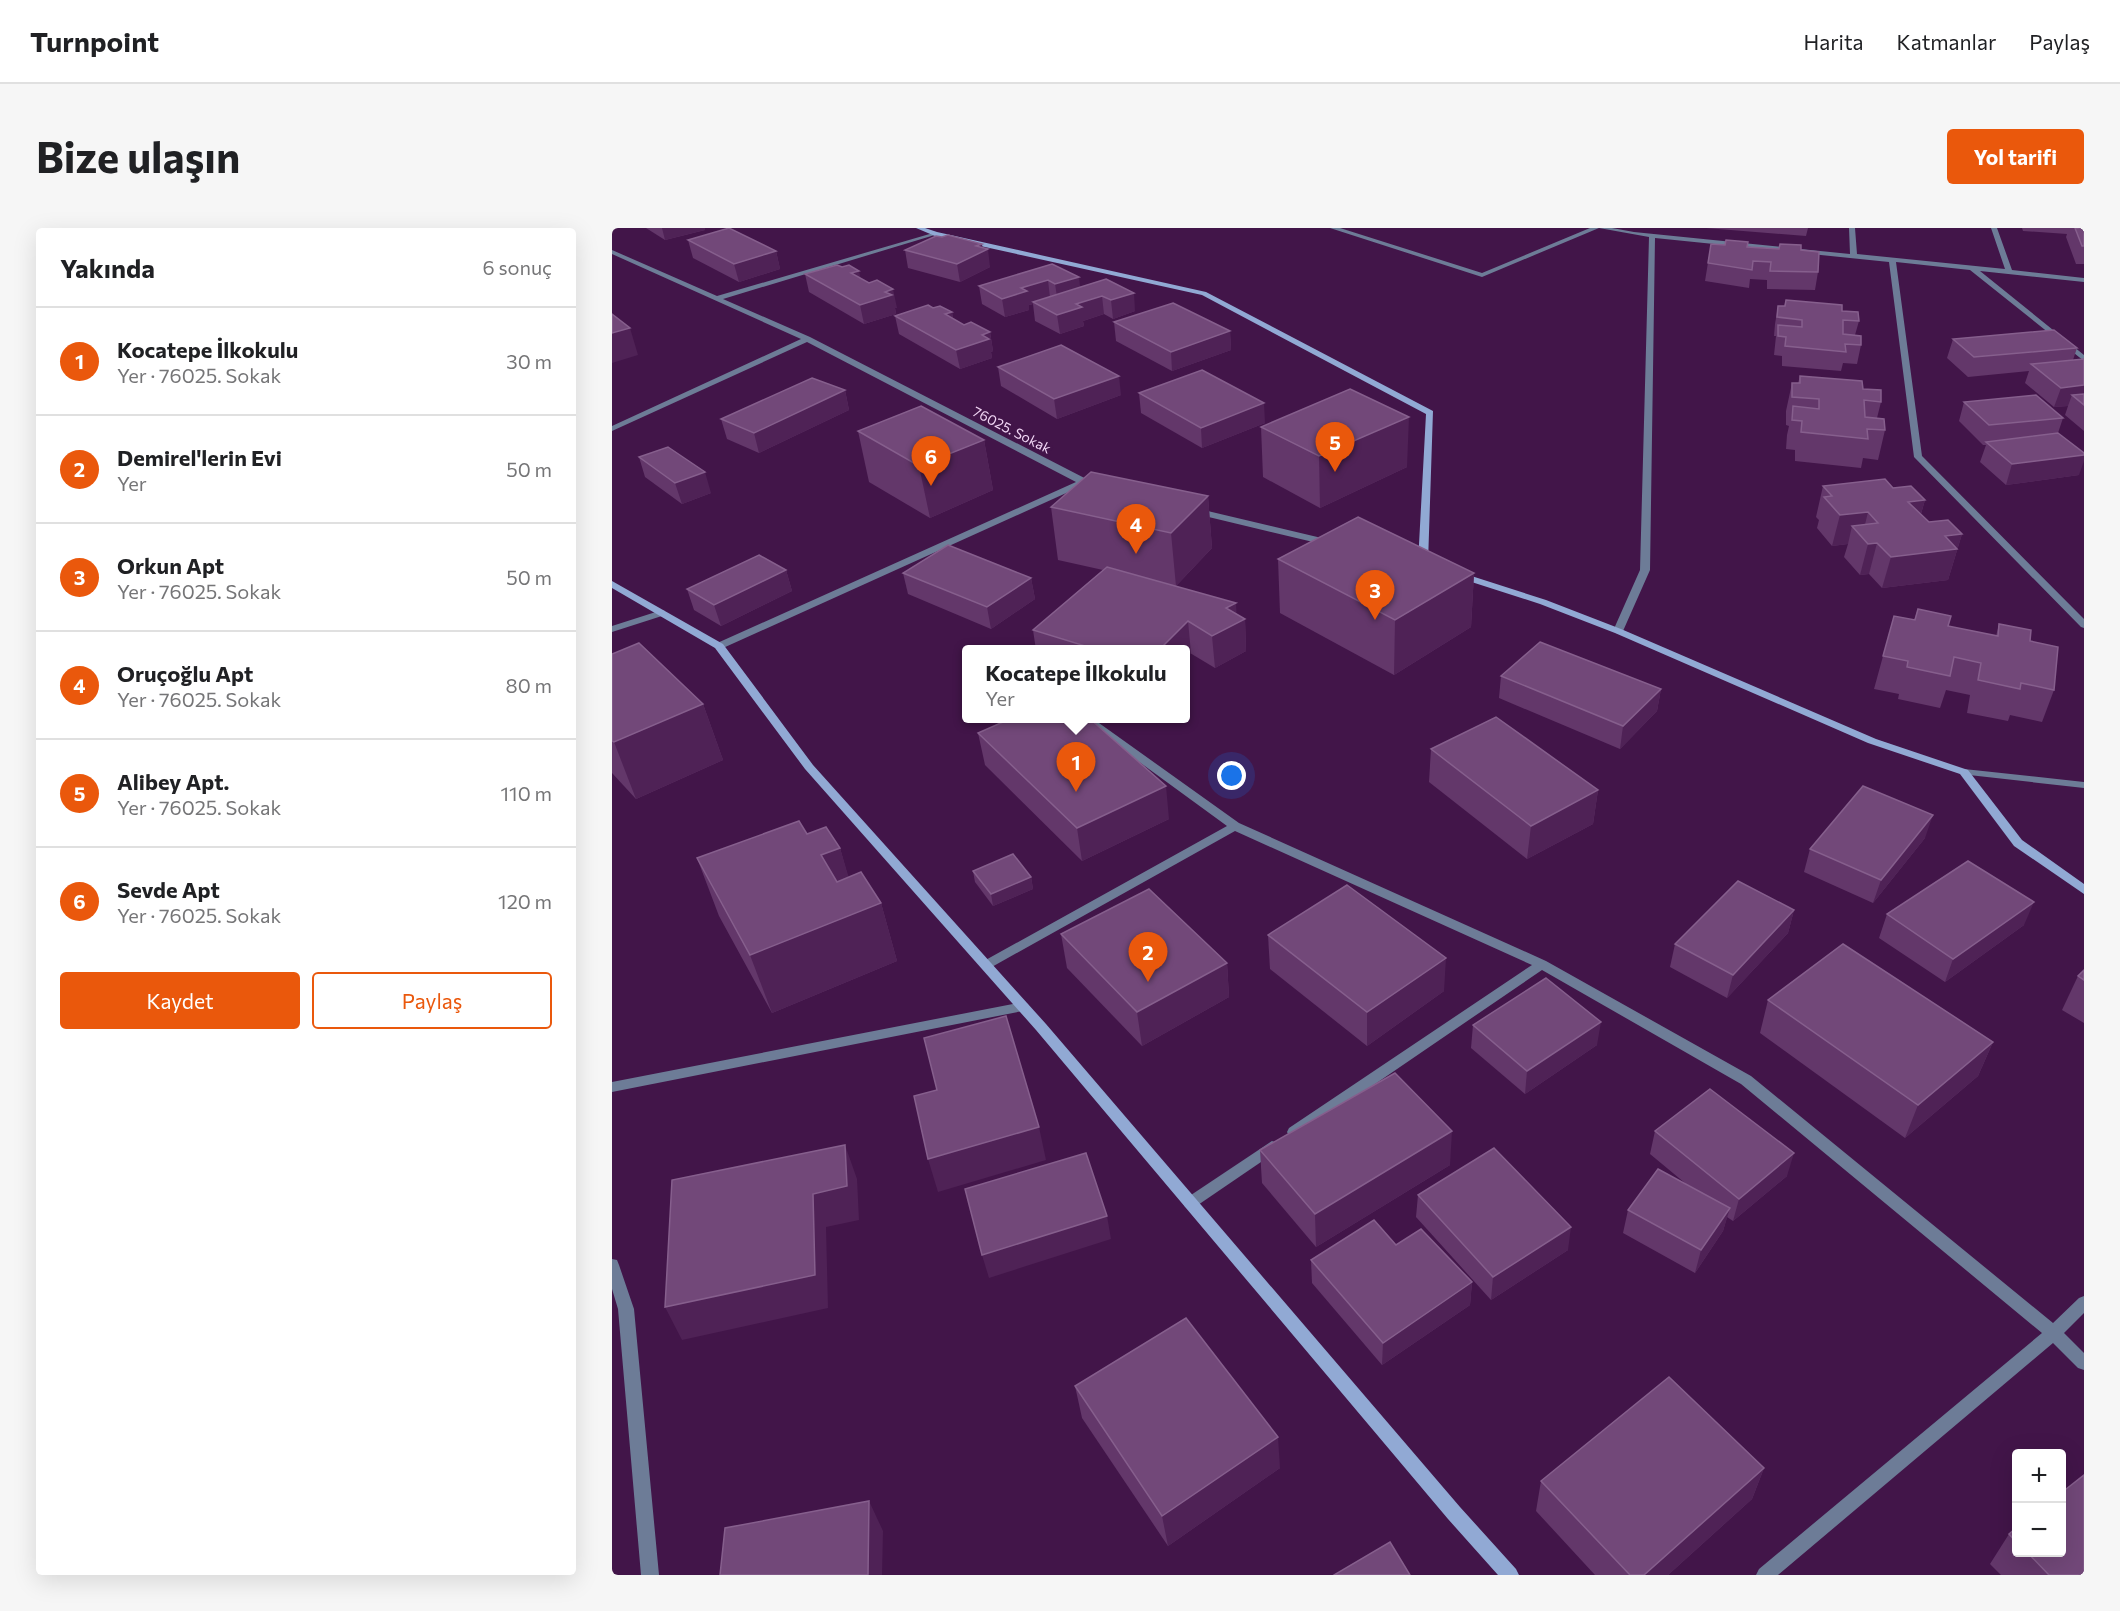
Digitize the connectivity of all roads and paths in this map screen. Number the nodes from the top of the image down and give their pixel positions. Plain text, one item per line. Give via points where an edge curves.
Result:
1 (919, 228) edge
2 (1333, 228) edge
3 (1596, 228) edge
4 (1602, 228) edge
5 (1851, 228) edge
6 (1994, 228) edge
7 (935, 234) junction
8 (1652, 236) junction
9 (612, 252) edge
10 (1854, 257) junction
11 (1892, 261) junction
12 (1972, 268) junction
13 (2009, 272) junction
14 (2084, 280) edge
15 (715, 299) junction
16 (807, 339) junction
17 (2084, 359) edge
18 (612, 429) edge
19 (1083, 482) junction
20 (1106, 488) edge
21 (1185, 508) edge
22 (1344, 546) edge
23 (1412, 561) edge
24 (1423, 563) junction
25 (1434, 567) edge
26 (1445, 570) edge
27 (612, 584) edge
28 (662, 613) junction
29 (2084, 625) edge
30 (612, 629) edge
31 (1618, 631) junction
32 (719, 646) junction
33 (1091, 723) edge
34 (1964, 772) junction
35 (2084, 785) edge
36 (1235, 826) junction
37 (2084, 890) edge
38 (1542, 964) junction
39 (986, 966) junction
40 (1023, 1007) junction
41 (612, 1087) edge
42 (1190, 1203) junction
43 (612, 1265) edge
44 (2084, 1303) edge
45 (2053, 1333) junction
46 (2084, 1363) edge
47 (650, 1575) edge
48 (1510, 1575) edge
49 (1765, 1575) edge

1 - 7 street
2 - 3 street via 1482,275
4 - 8 street
5 - 10 street
6 - 13 street
7 - 15 street
7 - 24 street via 1204,293 1430,413
8 - 10 street
8 - 31 street via 1645,570
9 - 15 street, 76025. Sokak
10 - 11 street
11 - 12 street
11 - 29 street via 1918,456
12 - 13 street
12 - 17 street
13 - 14 street
15 - 16 street, 76025. Sokak
16 - 18 street
16 - 19 street, 76025. Sokak
19 - 20 street, 76025. Sokak
19 - 32 street
21 - 22 street
23 - 24 street
24 - 25 street
26 - 31 street
27 - 28 street
28 - 30 street
28 - 32 street
31 - 34 street via 1872,741
32 - 39 street via 809,767
33 - 36 street
34 - 35 street
34 - 37 street via 2018,843
36 - 38 street
36 - 39 street
38 - 42 street
38 - 45 street via 1746,1080
39 - 40 street
40 - 41 street
40 - 42 street
42 - 48 street
43 - 47 street via 626,1309
44 - 45 street
45 - 46 street
45 - 49 street

